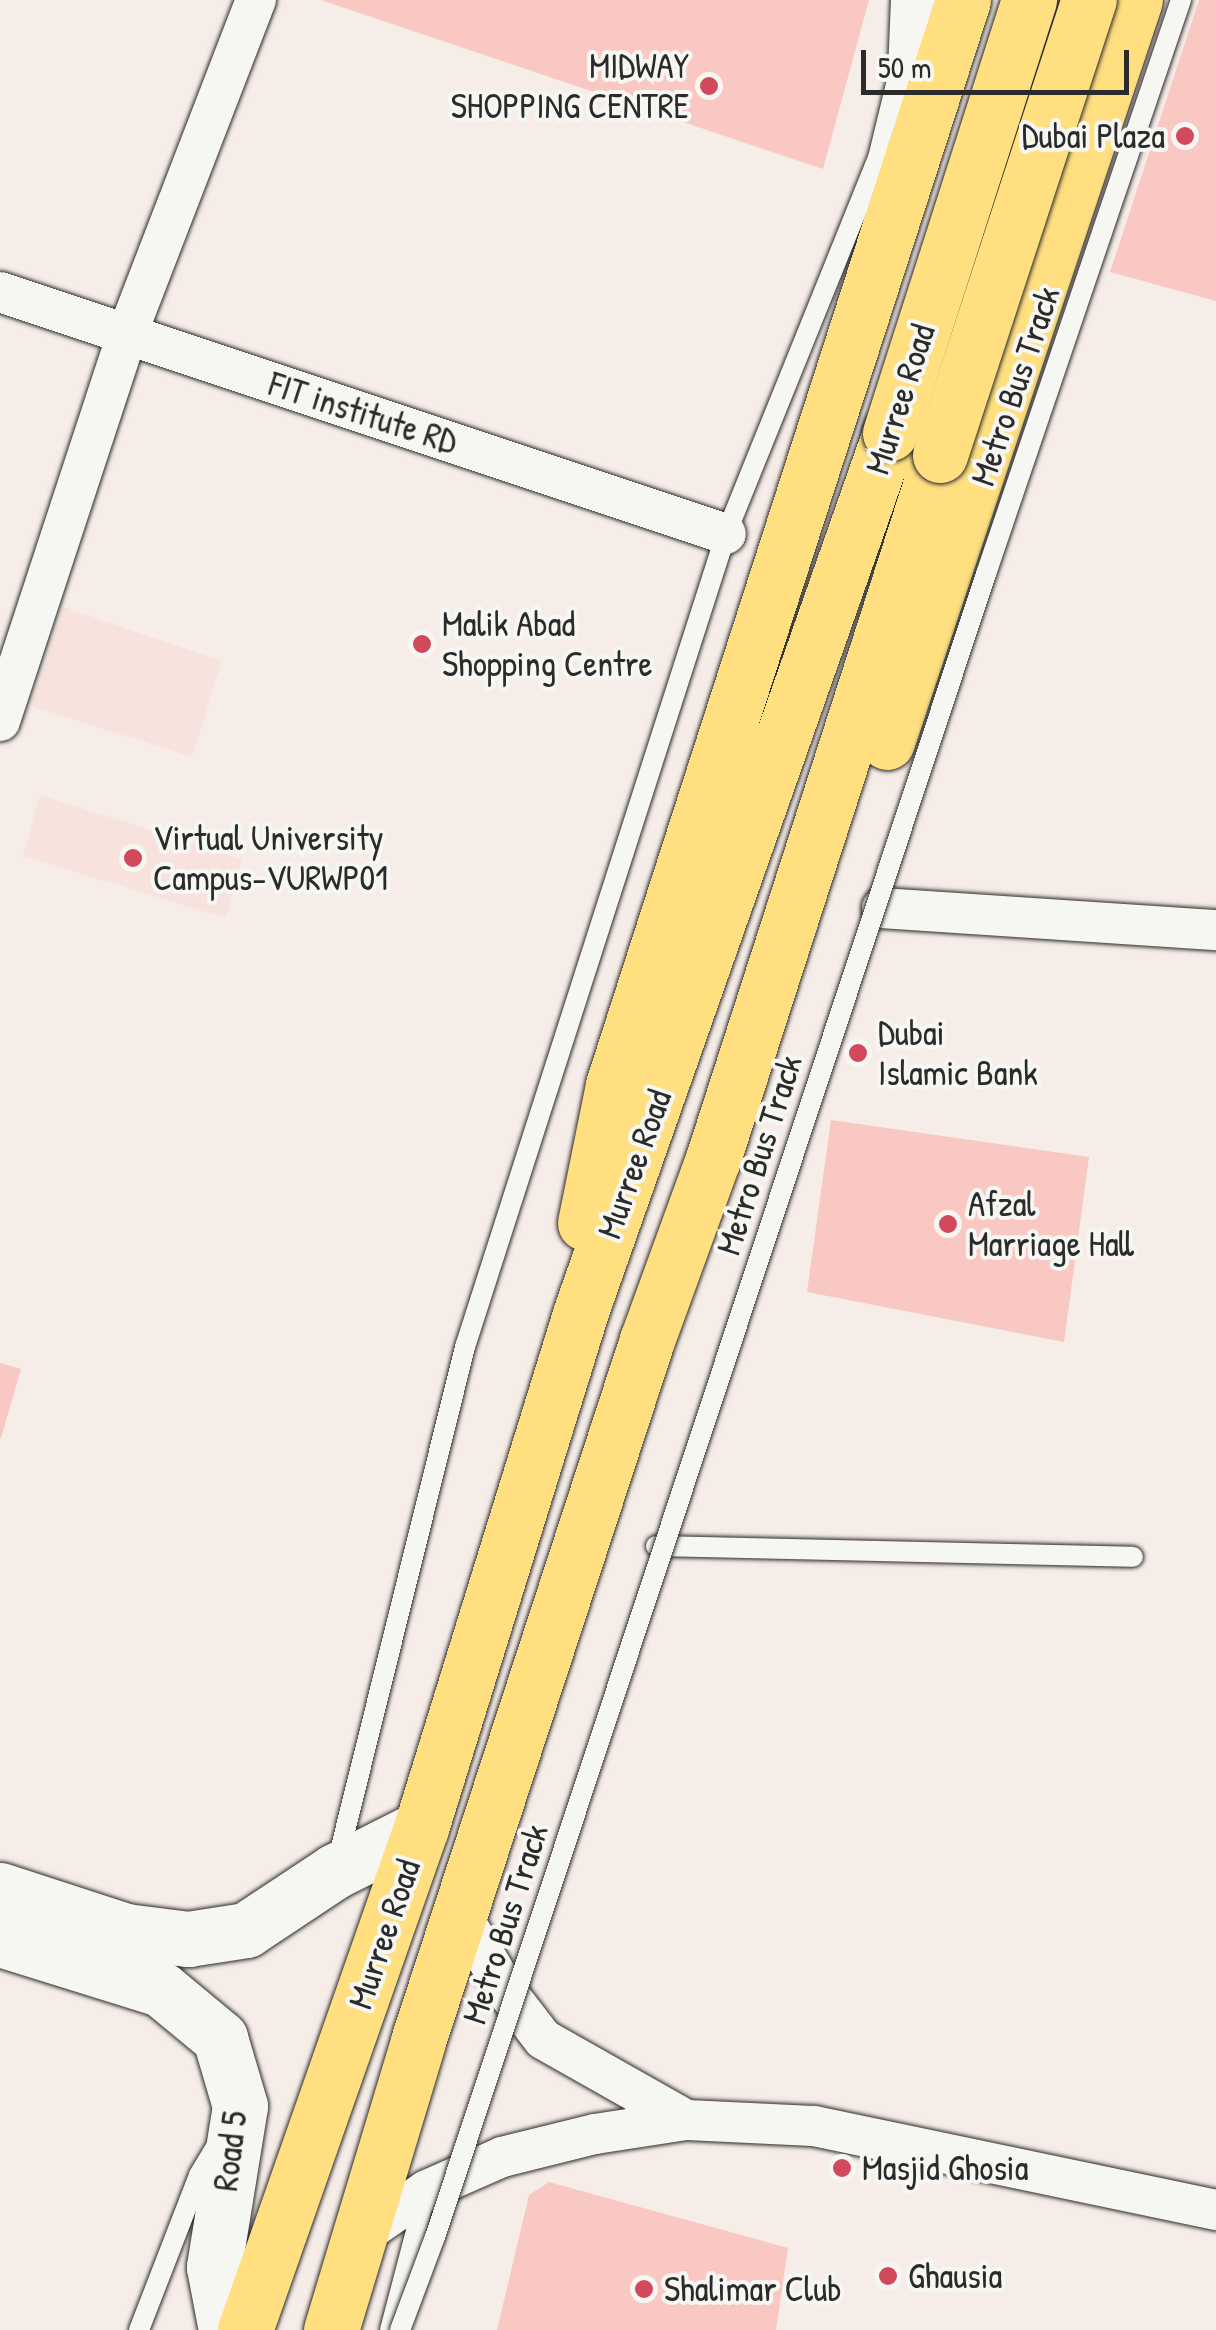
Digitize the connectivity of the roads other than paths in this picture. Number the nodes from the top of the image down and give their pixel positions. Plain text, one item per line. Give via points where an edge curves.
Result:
1 (256, 0) edge
2 (916, 0) edge
3 (964, 0) edge
4 (1029, 0) edge
5 (1090, 0) edge
6 (1135, 0) edge
7 (1181, 0) edge
8 (929, 103) junction
9 (1091, 134) junction
10 (0, 292) edge
11 (127, 334) junction
12 (726, 534) junction
13 (0, 721) edge
14 (882, 908) dead end
15 (1216, 930) edge
16 (581, 1310) junction
17 (647, 1340) junction
18 (656, 1546) dead end
19 (1134, 1557) dead end
20 (421, 1828) junction
21 (335, 1871) junction
22 (0, 1890) edge
23 (461, 1915) junction
24 (0, 1939) edge
25 (240, 2106) junction
26 (686, 2120) junction
27 (427, 2190) junction
28 (1216, 2210) edge
29 (362, 2234) junction
30 (140, 2330) edge
31 (226, 2330) edge
32 (245, 2330) edge
33 (331, 2330) edge
34 (390, 2330) edge
35 (400, 2330) edge

1 - 11 street
2 - 8 street via 914,73
2 - 12 lane via 878,158
3 - 8 main road
4 - 16 main road, Murree Road, bridge via 890,433
5 - 17 main road, Murree Road, bridge
6 - 9 main road
7 - 35 lane, Metro Bus Track, bridge
8 - 9 main road via 967,54 986,46 1025,47 1079,80
8 - 16 main road via 614,1084 586,1204
9 - 17 main road via 711,1268
10 - 11 street, FIT institute RD
11 - 12 street, FIT institute RD
11 - 13 street
12 - 21 lane via 465,1347
14 - 15 street
16 - 20 main road, Murree Road
17 - 23 main road, Murree Road
18 - 19 lane
20 - 21 main road
20 - 32 main road, Murree Road
21 - 22 main road via 246,1930 188,1939 126,1931
23 - 26 street via 543,2039
23 - 29 main road, Murree Road
24 - 25 main road, Road 5 via 161,1989 220,2038
25 - 30 lane via 199,2175
25 - 31 main road, Road 5 via 214,2267
26 - 27 street via 502,2157
26 - 28 street via 814,2126
27 - 29 street
27 - 34 lane
29 - 33 main road, Murree Road

